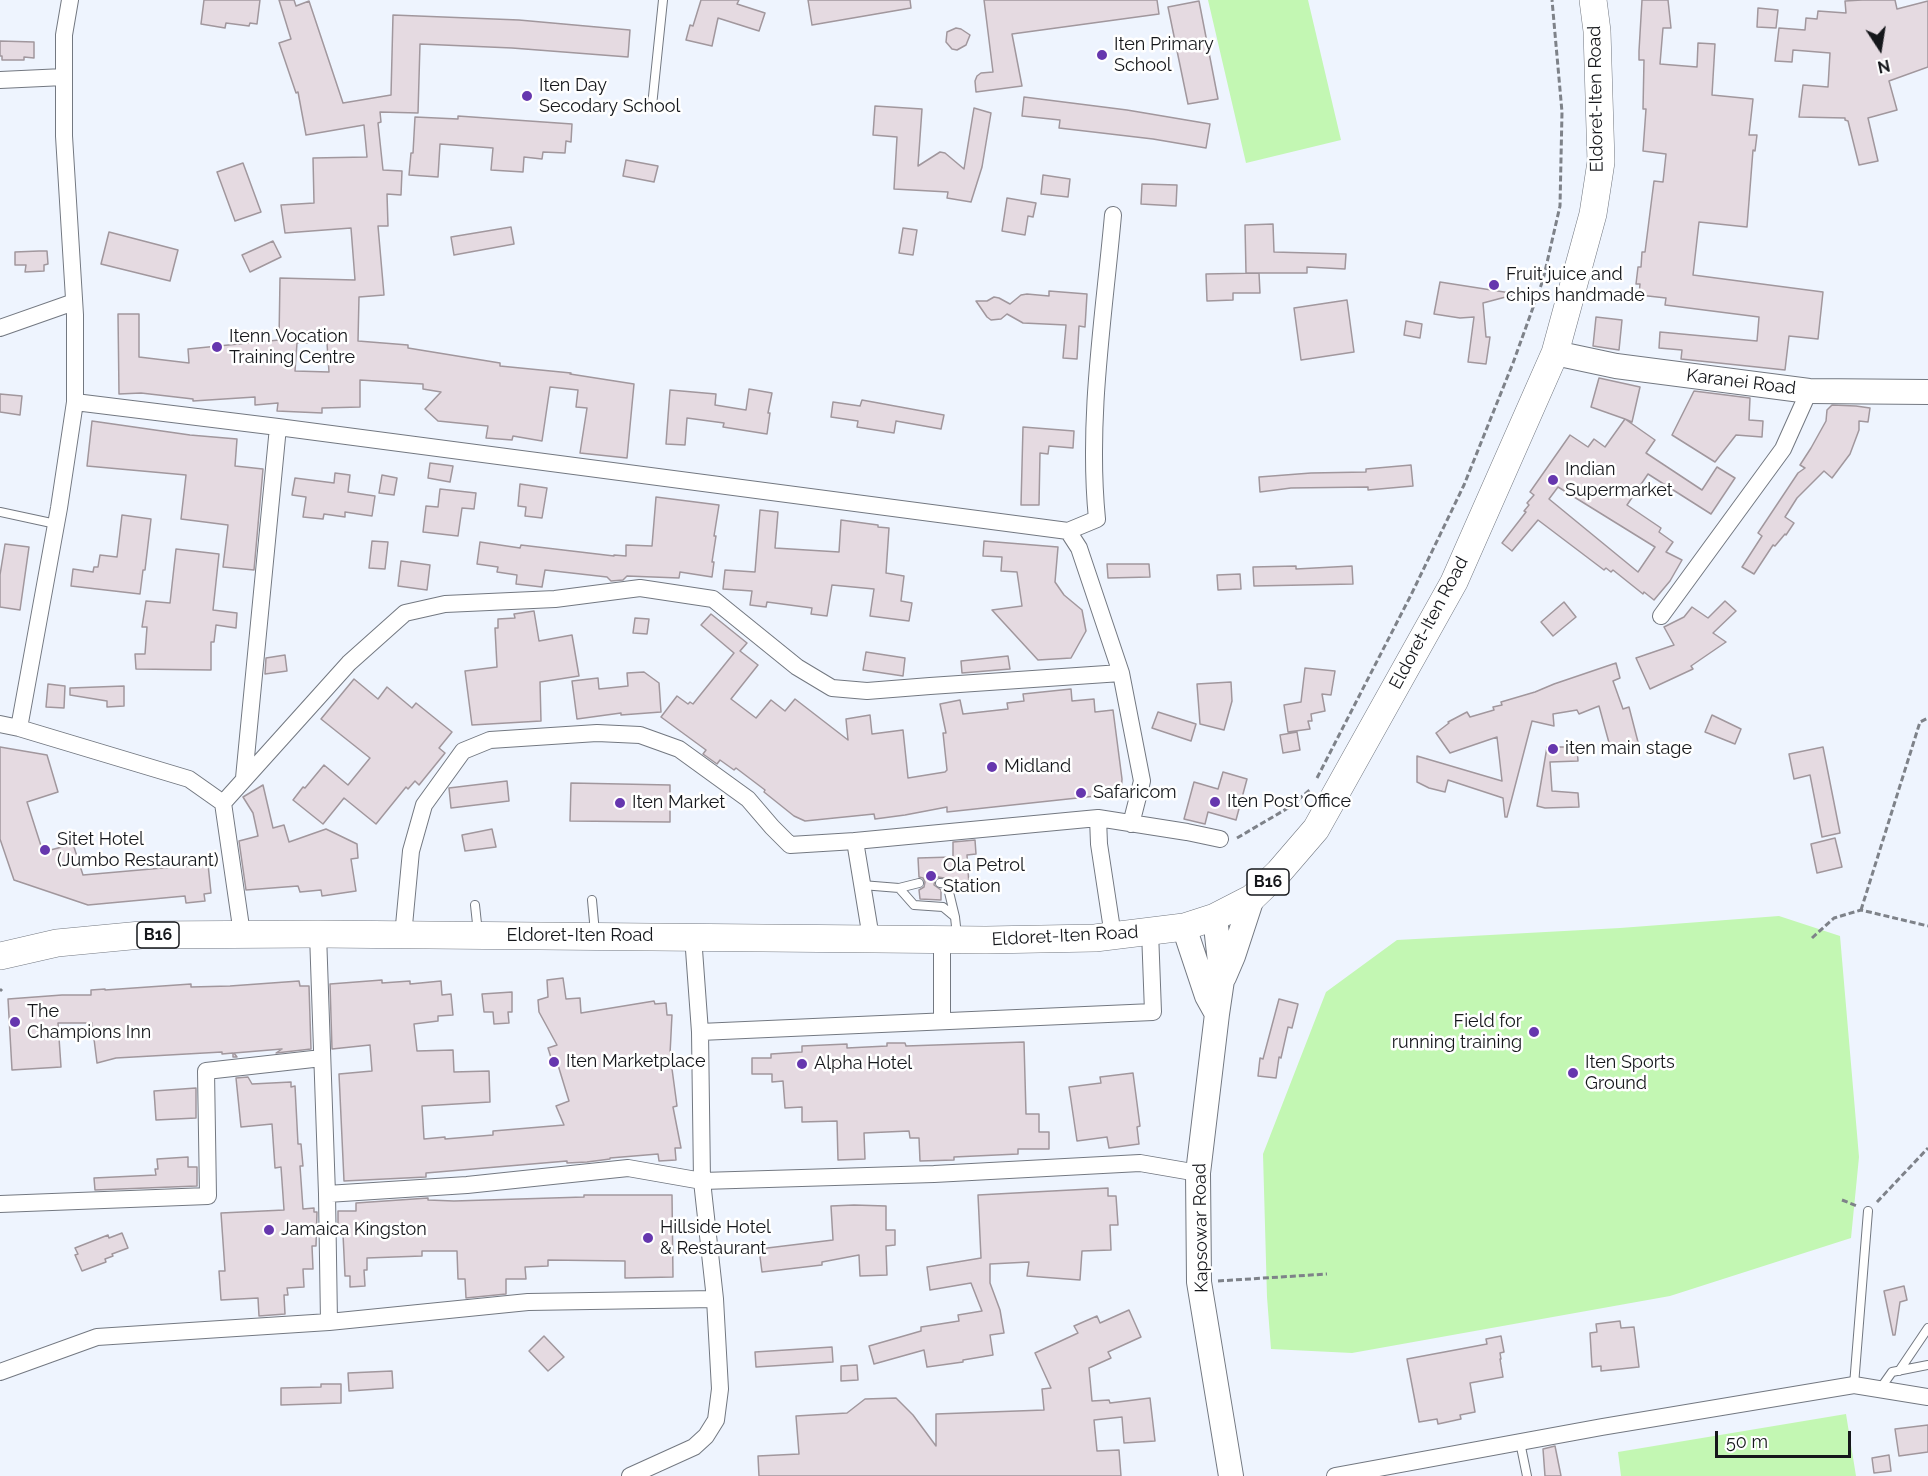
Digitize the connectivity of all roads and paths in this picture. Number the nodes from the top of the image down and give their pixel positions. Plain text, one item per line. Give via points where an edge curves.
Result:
1 (70, 0) edge
2 (663, 0) edge
3 (1552, 0) edge
4 (1593, 0) edge
5 (64, 77) junction
6 (0, 80) edge
7 (652, 106) dead end
8 (1113, 215) dead end
9 (74, 302) junction
10 (0, 328) edge
11 (1555, 353) junction
12 (1809, 391) junction
13 (1928, 392) edge
14 (75, 402) junction
15 (278, 427) junction
16 (0, 512) edge
17 (56, 524) junction
18 (1068, 531) junction
19 (1661, 616) dead end
20 (1121, 673) junction
21 (1928, 718) edge
22 (0, 724) edge
23 (19, 728) junction
24 (244, 778) junction
25 (224, 803) junction
26 (1098, 818) junction
27 (1131, 824) junction
28 (1220, 839) joint
29 (855, 841) junction
30 (919, 883) dead end
31 (940, 883) dead end
32 (862, 885) junction
33 (899, 888) junction
34 (1252, 898) junction
35 (592, 900) dead end
36 (475, 905) dead end
37 (1861, 910) junction
38 (1215, 917) junction
39 (1928, 926) edge
40 (1184, 927) junction
41 (1150, 931) junction
42 (951, 932) junction
43 (242, 934) junction
44 (318, 934) junction
45 (403, 936) junction
46 (478, 936) junction
47 (595, 936) junction
48 (693, 936) junction
49 (1113, 936) junction
50 (870, 938) junction
51 (1812, 938) dead end
52 (0, 956) edge
53 (1222, 980) junction
54 (1217, 1014) junction
55 (942, 1021) junction
56 (700, 1032) junction
57 (322, 1058) junction
58 (1928, 1148) edge
59 (1198, 1173) junction
60 (702, 1181) junction
61 (327, 1194) junction
62 (0, 1204) edge
63 (1868, 1210) joint
64 (1328, 1274) dead end
65 (1199, 1282) junction
66 (715, 1299) junction
67 (329, 1322) junction
68 (1928, 1328) edge
69 (1928, 1365) edge
70 (1899, 1371) junction
71 (0, 1372) edge
72 (1854, 1386) junction
73 (1879, 1389) junction
74 (1928, 1397) edge
75 (1520, 1442) junction
76 (630, 1476) edge
77 (1230, 1476) edge
78 (1335, 1476) edge
79 (1527, 1476) edge

1 - 5 street via 64,34
2 - 7 lane
3 - 28 path via 1562,112 1560,206 1543,280 1513,363 1464,485 1310,790 1239,837
4 - 11 main road, Eldoret-Iten Road / B16 via 1601,162 1593,214
5 - 6 street
5 - 9 street
8 - 18 street via 1094,421 1097,519
9 - 10 street
9 - 14 street
11 - 12 street, Karanei Road via 1616,366
11 - 34 main road, Eldoret-Iten Road / B16 via 1454,582 1328,809 1316,829
12 - 13 street, Karanei Road
12 - 19 street via 1783,449
14 - 15 street
14 - 17 street
15 - 18 street
15 - 24 street
16 - 17 lane
17 - 23 street
18 - 20 street via 1079,548
20 - 24 street via 867,691 832,688 797,667 713,598 640,588 555,598 445,604 405,613 349,663
20 - 27 street via 1142,781
21 - 37 path via 1920,722
22 - 23 street
23 - 25 street via 189,779
24 - 25 street
25 - 43 street
26 - 27 street
26 - 29 street
26 - 49 street
27 - 28 street
29 - 32 street
29 - 45 street via 790,845 748,799 679,749 640,735 597,733 490,740 463,751 424,805 411,851
30 - 33 lane
31 - 42 lane via 946,884
32 - 33 lane
32 - 50 street
33 - 42 lane via 915,906 943,907
34 - 38 main road, Eldoret-Iten Road / B16
34 - 53 street
35 - 47 lane
36 - 46 lane
37 - 39 path
37 - 51 path via 1834,918
38 - 40 main road, Eldoret-Iten Road / B16
38 - 53 street, Kapsowar Road
40 - 41 main road, Eldoret-Iten Road / B16
40 - 54 street
41 - 49 main road, Eldoret-Iten Road / B16
41 - 55 street via 1153,1012
42 - 49 main road, Eldoret-Iten Road / B16
42 - 50 main road, Eldoret-Iten Road / B16
42 - 55 street
43 - 44 main road, B16
43 - 52 main road, B16 via 141,935 57,943
44 - 45 main road, Eldoret-Iten Road / B16
44 - 57 street
45 - 46 main road, Eldoret-Iten Road / B16
46 - 47 main road, Eldoret-Iten Road / B16
47 - 48 main road, Eldoret-Iten Road / B16
48 - 50 main road, Eldoret-Iten Road / B16
48 - 56 street
53 - 54 street, Kapsowar Road
54 - 59 street, Kapsowar Road
55 - 56 street
56 - 60 street
57 - 61 street
57 - 62 street via 206,1071 208,1196
58 - 63 path
59 - 60 street via 1140,1163
59 - 65 street, Kapsowar Road
60 - 61 street via 628,1168 467,1185
60 - 66 street
61 - 67 street
63 - 72 lane
64 - 65 path
65 - 77 street, Kapsowar Road
66 - 67 street via 528,1302
66 - 76 street via 720,1389 716,1420 694,1447
67 - 71 street via 97,1337
68 - 70 lane
69 - 70 lane
70 - 73 lane via 1892,1372
72 - 73 street
72 - 75 street
73 - 74 street
75 - 78 street
75 - 79 lane

